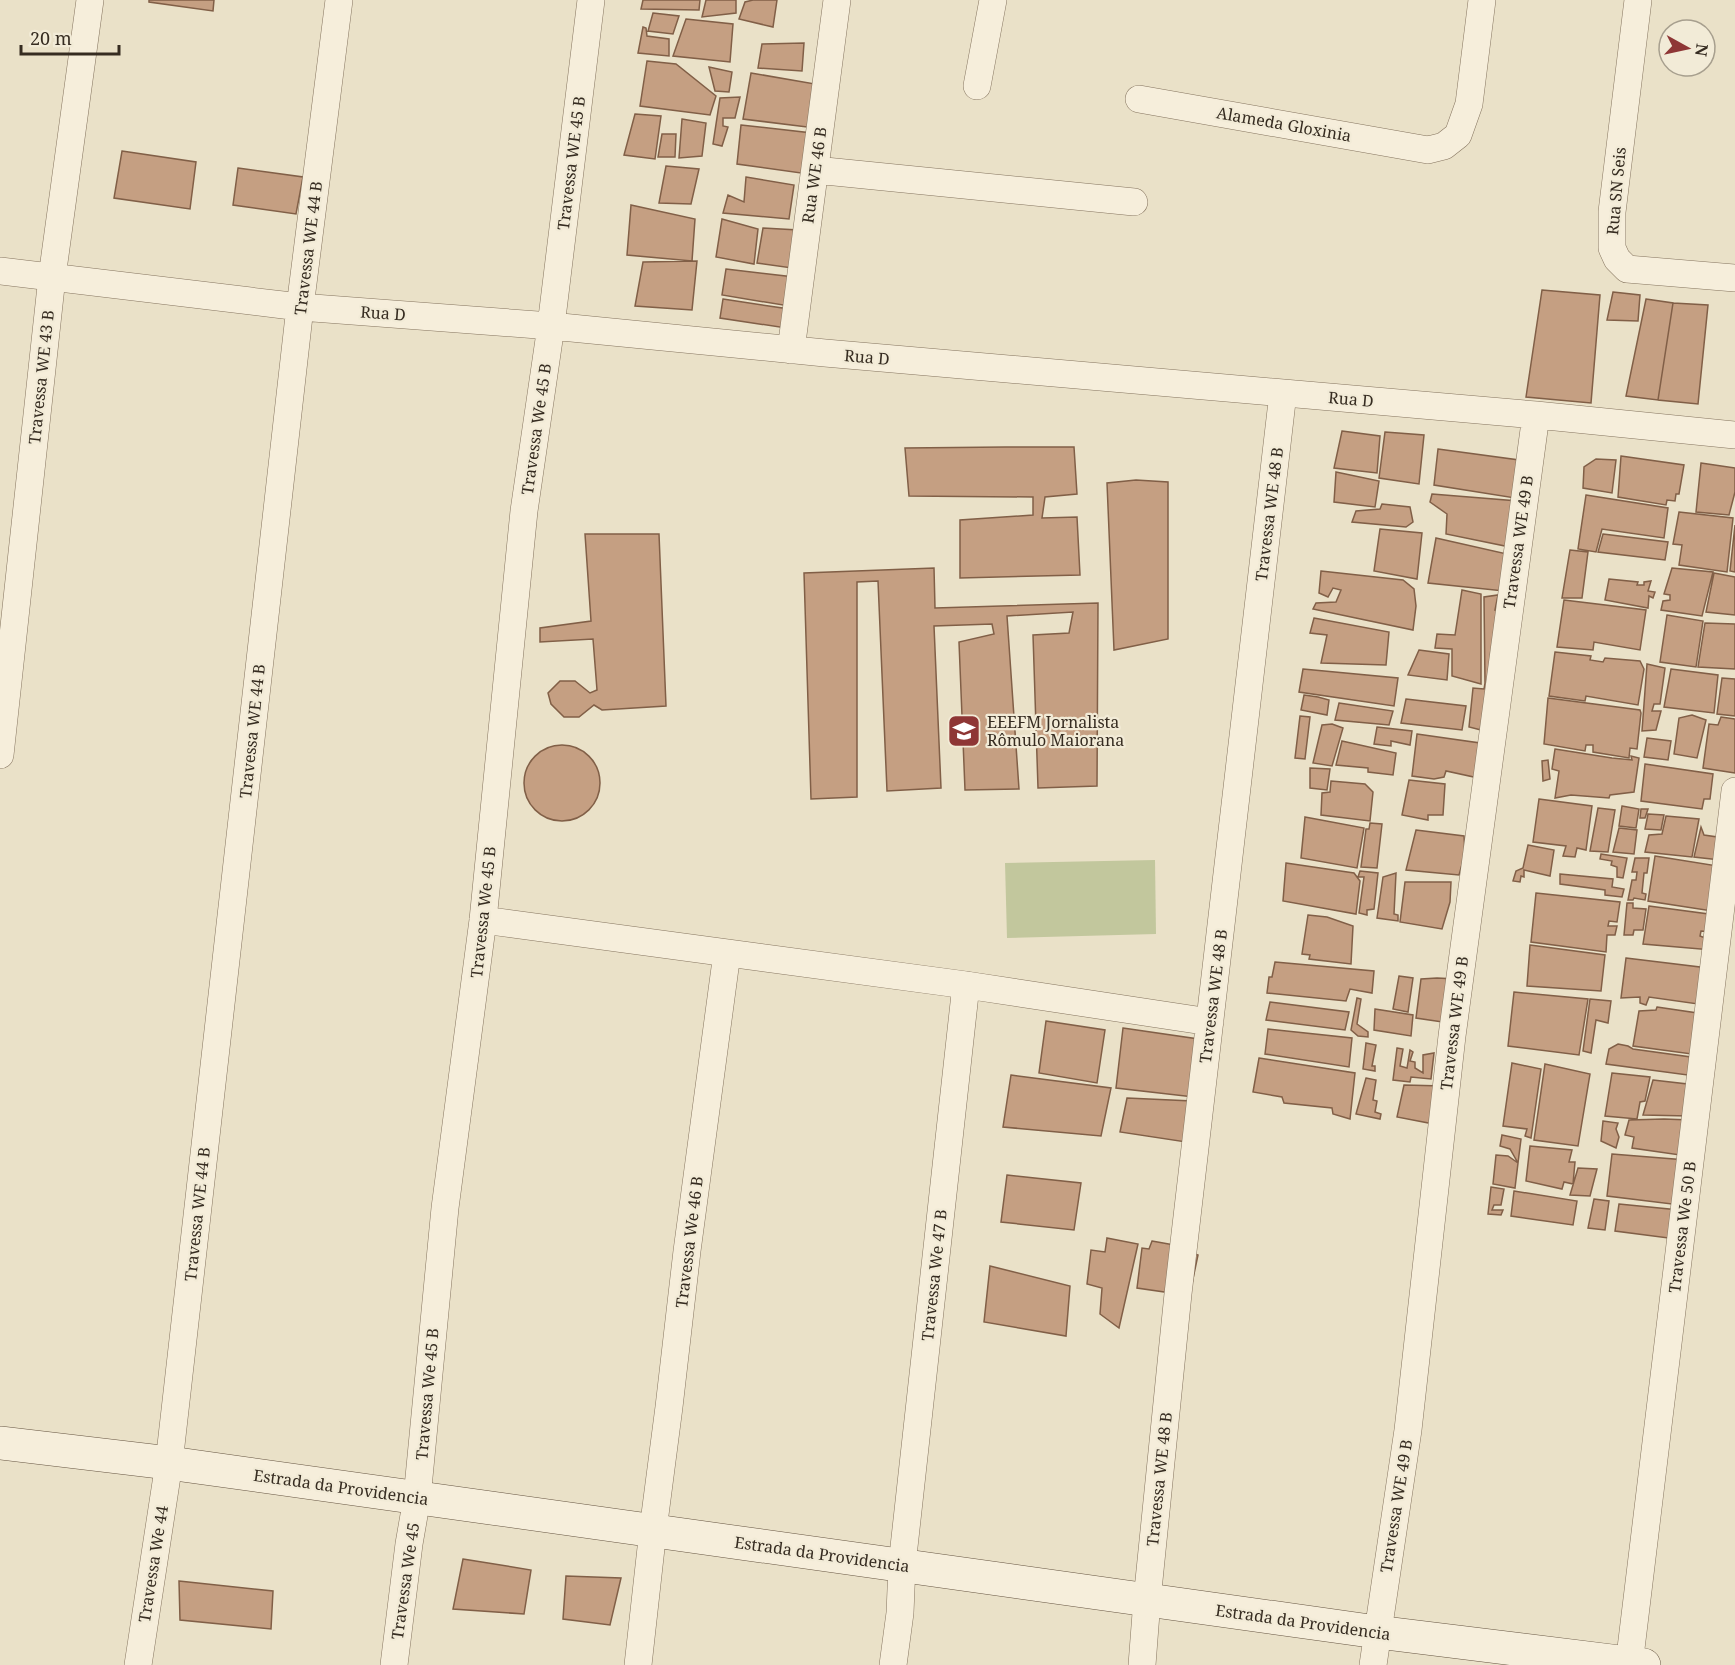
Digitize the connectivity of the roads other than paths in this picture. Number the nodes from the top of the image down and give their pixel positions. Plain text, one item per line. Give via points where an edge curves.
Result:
1 (90, 0) edge
2 (339, 0) edge
3 (591, 0) edge
4 (837, 0) edge
5 (993, 0) edge
6 (1482, 0) edge
7 (1638, 0) edge
8 (977, 86) dead end
9 (1139, 99) dead end
10 (815, 170) junction
11 (1134, 202) dead end
12 (0, 271) edge
13 (52, 277) junction
14 (1735, 278) edge
15 (300, 307) junction
16 (551, 326) junction
17 (791, 350) junction
18 (1283, 393) junction
19 (1536, 415) junction
20 (1735, 435) edge
21 (0, 754) edge
22 (1735, 791) edge
23 (483, 920) junction
24 (727, 953) junction
25 (966, 985) junction
26 (1210, 1022) junction
27 (0, 1443) edge
28 (169, 1463) junction
29 (417, 1498) junction
30 (653, 1530) junction
31 (902, 1565) junction
32 (1147, 1600) junction
33 (1377, 1632) junction
34 (1634, 1664) edge
35 (138, 1665) edge
36 (394, 1665) edge
37 (638, 1665) edge
38 (893, 1665) edge
39 (1142, 1665) edge
40 (1373, 1665) edge

1 - 13 street, Travessa WE 43 B
2 - 15 street, Travessa WE 44 B
3 - 16 street, Travessa WE 45 B
4 - 10 street, Rua WE 46 B
5 - 8 street
6 - 9 street, Alameda Gloxinia via 1469,104 1458,135 1444,146 1428,150
7 - 14 street, Rua SN Seis via 1612,212 1612,248 1627,269
10 - 11 street
10 - 17 street, Rua WE 46 B
12 - 13 street, Rua D
13 - 15 street, Rua D
13 - 21 street, Travessa WE 43 B
15 - 16 street, Rua D
15 - 28 street, Travessa WE 44 B
16 - 17 street, Rua D
16 - 23 street, Travessa We 45 B via 524,511
17 - 18 street, Rua D
18 - 19 street, Rua D
18 - 26 street, Travessa WE 48 B
19 - 20 street, Rua D
19 - 33 street, Travessa WE 49 B via 1452,1036 1408,1430
22 - 34 street, Travessa We 50 B
23 - 24 street
23 - 29 street, Travessa We 45 B via 445,1208
24 - 25 street
24 - 30 street, Travessa We 46 B
25 - 26 street
25 - 31 street, Travessa We 47 B
26 - 32 street, Travessa WE 48 B
27 - 28 main road, Estrada da Providencia
28 - 29 main road, Estrada da Providencia
28 - 35 street, Travessa We 44
29 - 30 main road, Estrada da Providencia
29 - 36 street, Travessa We 45
30 - 31 main road, Estrada da Providencia
30 - 37 street, Travessa We 46 B
31 - 32 main road, Estrada da Providencia
31 - 38 street, Travessa We 47 B
32 - 33 main road, Estrada da Providencia
32 - 39 street, Travessa WE 48 B
33 - 34 main road, Estrada da Providencia
33 - 40 street, Travessa WE 49 B

